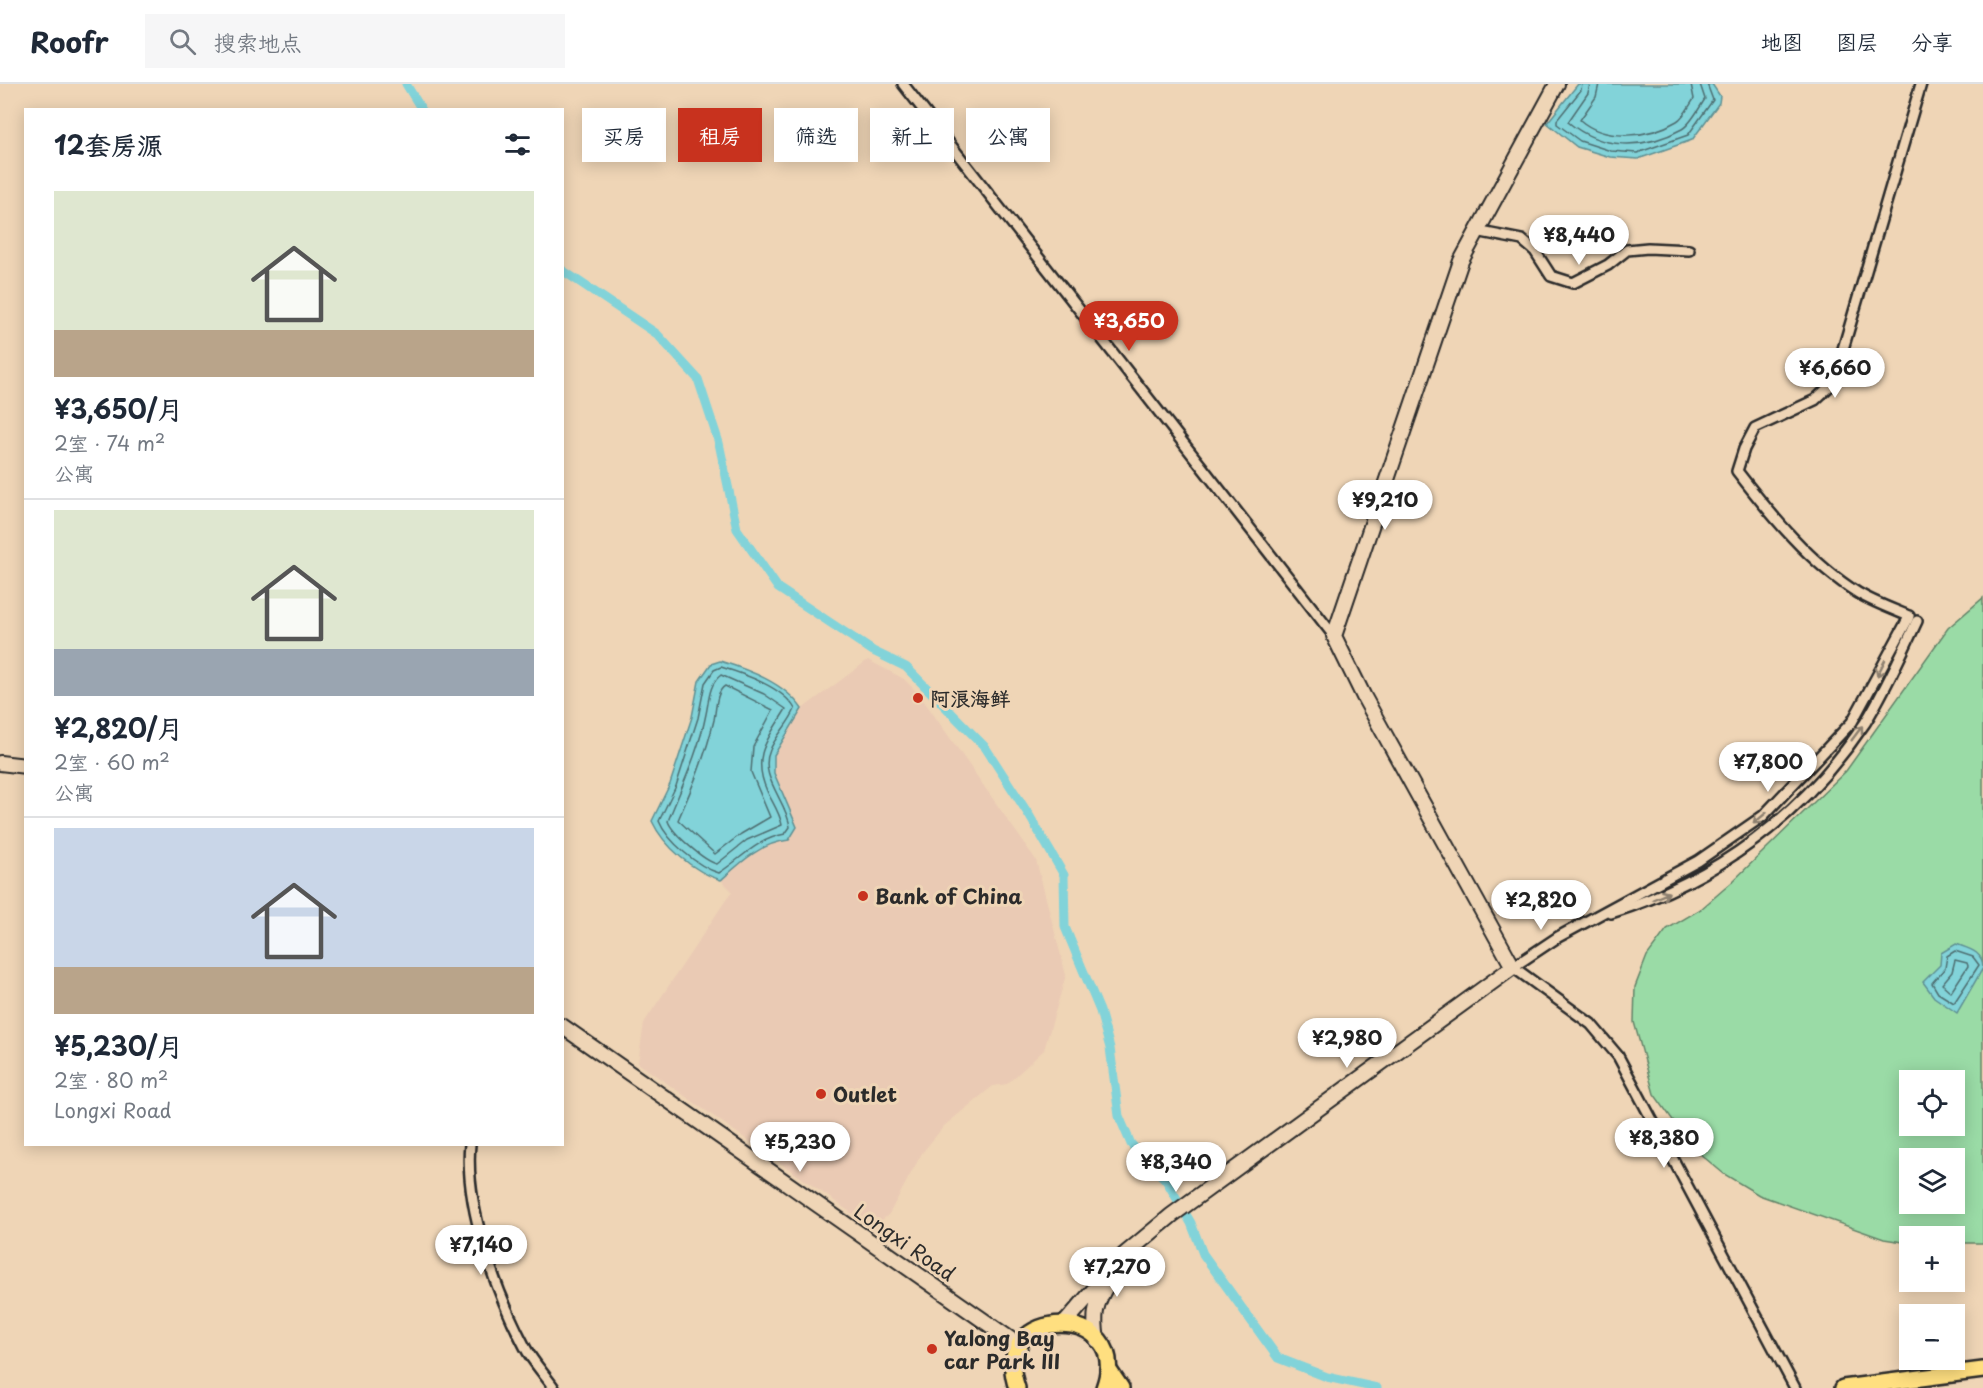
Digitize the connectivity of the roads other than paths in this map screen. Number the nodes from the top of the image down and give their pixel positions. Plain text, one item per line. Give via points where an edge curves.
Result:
1 (903, 84) edge
2 (1557, 84) edge
3 (1920, 84) edge
4 (1476, 231) junction
5 (1689, 250) dead end
6 (1913, 619) junction
7 (1334, 636) junction
8 (0, 763) edge
9 (24, 766) edge
10 (1586, 921) junction
11 (1513, 967) junction
12 (564, 1027) edge
13 (470, 1146) edge
14 (1124, 1255) junction
15 (1065, 1323) junction
16 (1097, 1340) junction
17 (1020, 1346) junction
18 (1108, 1369) junction
19 (1983, 1370) edge
20 (554, 1388) edge
21 (1017, 1388) edge
22 (1104, 1388) edge
23 (1121, 1388) edge
24 (1795, 1388) edge
25 (1843, 1388) edge

1 - 7 street
2 - 4 street
3 - 6 street via 1833,383 1815,400 1755,428 1737,471 1816,561 1858,593
4 - 5 street via 1522,240 1551,276 1573,283 1627,250
4 - 7 street via 1461,261
6 -> 10 street via 1852,722 1763,816 1698,861
10 -> 6 street via 1643,903 1709,872 1756,841 1794,809 1865,722
7 - 11 street
8 - 9 street
10 - 11 street
11 - 14 street via 1172,1215
11 - 24 street via 1591,1024 1618,1056
12 - 17 street, Longxi Road
13 - 20 street via 473,1210 488,1257 525,1348
14 - 15 street
14 - 16 street via 1095,1303
15 - 16 main road via 1083,1328
15 - 17 main road via 1047,1324 1031,1332
16 - 18 main road
17 - 21 main road via 1014,1361
18 - 22 main road
18 - 23 main road
19 - 25 main road

